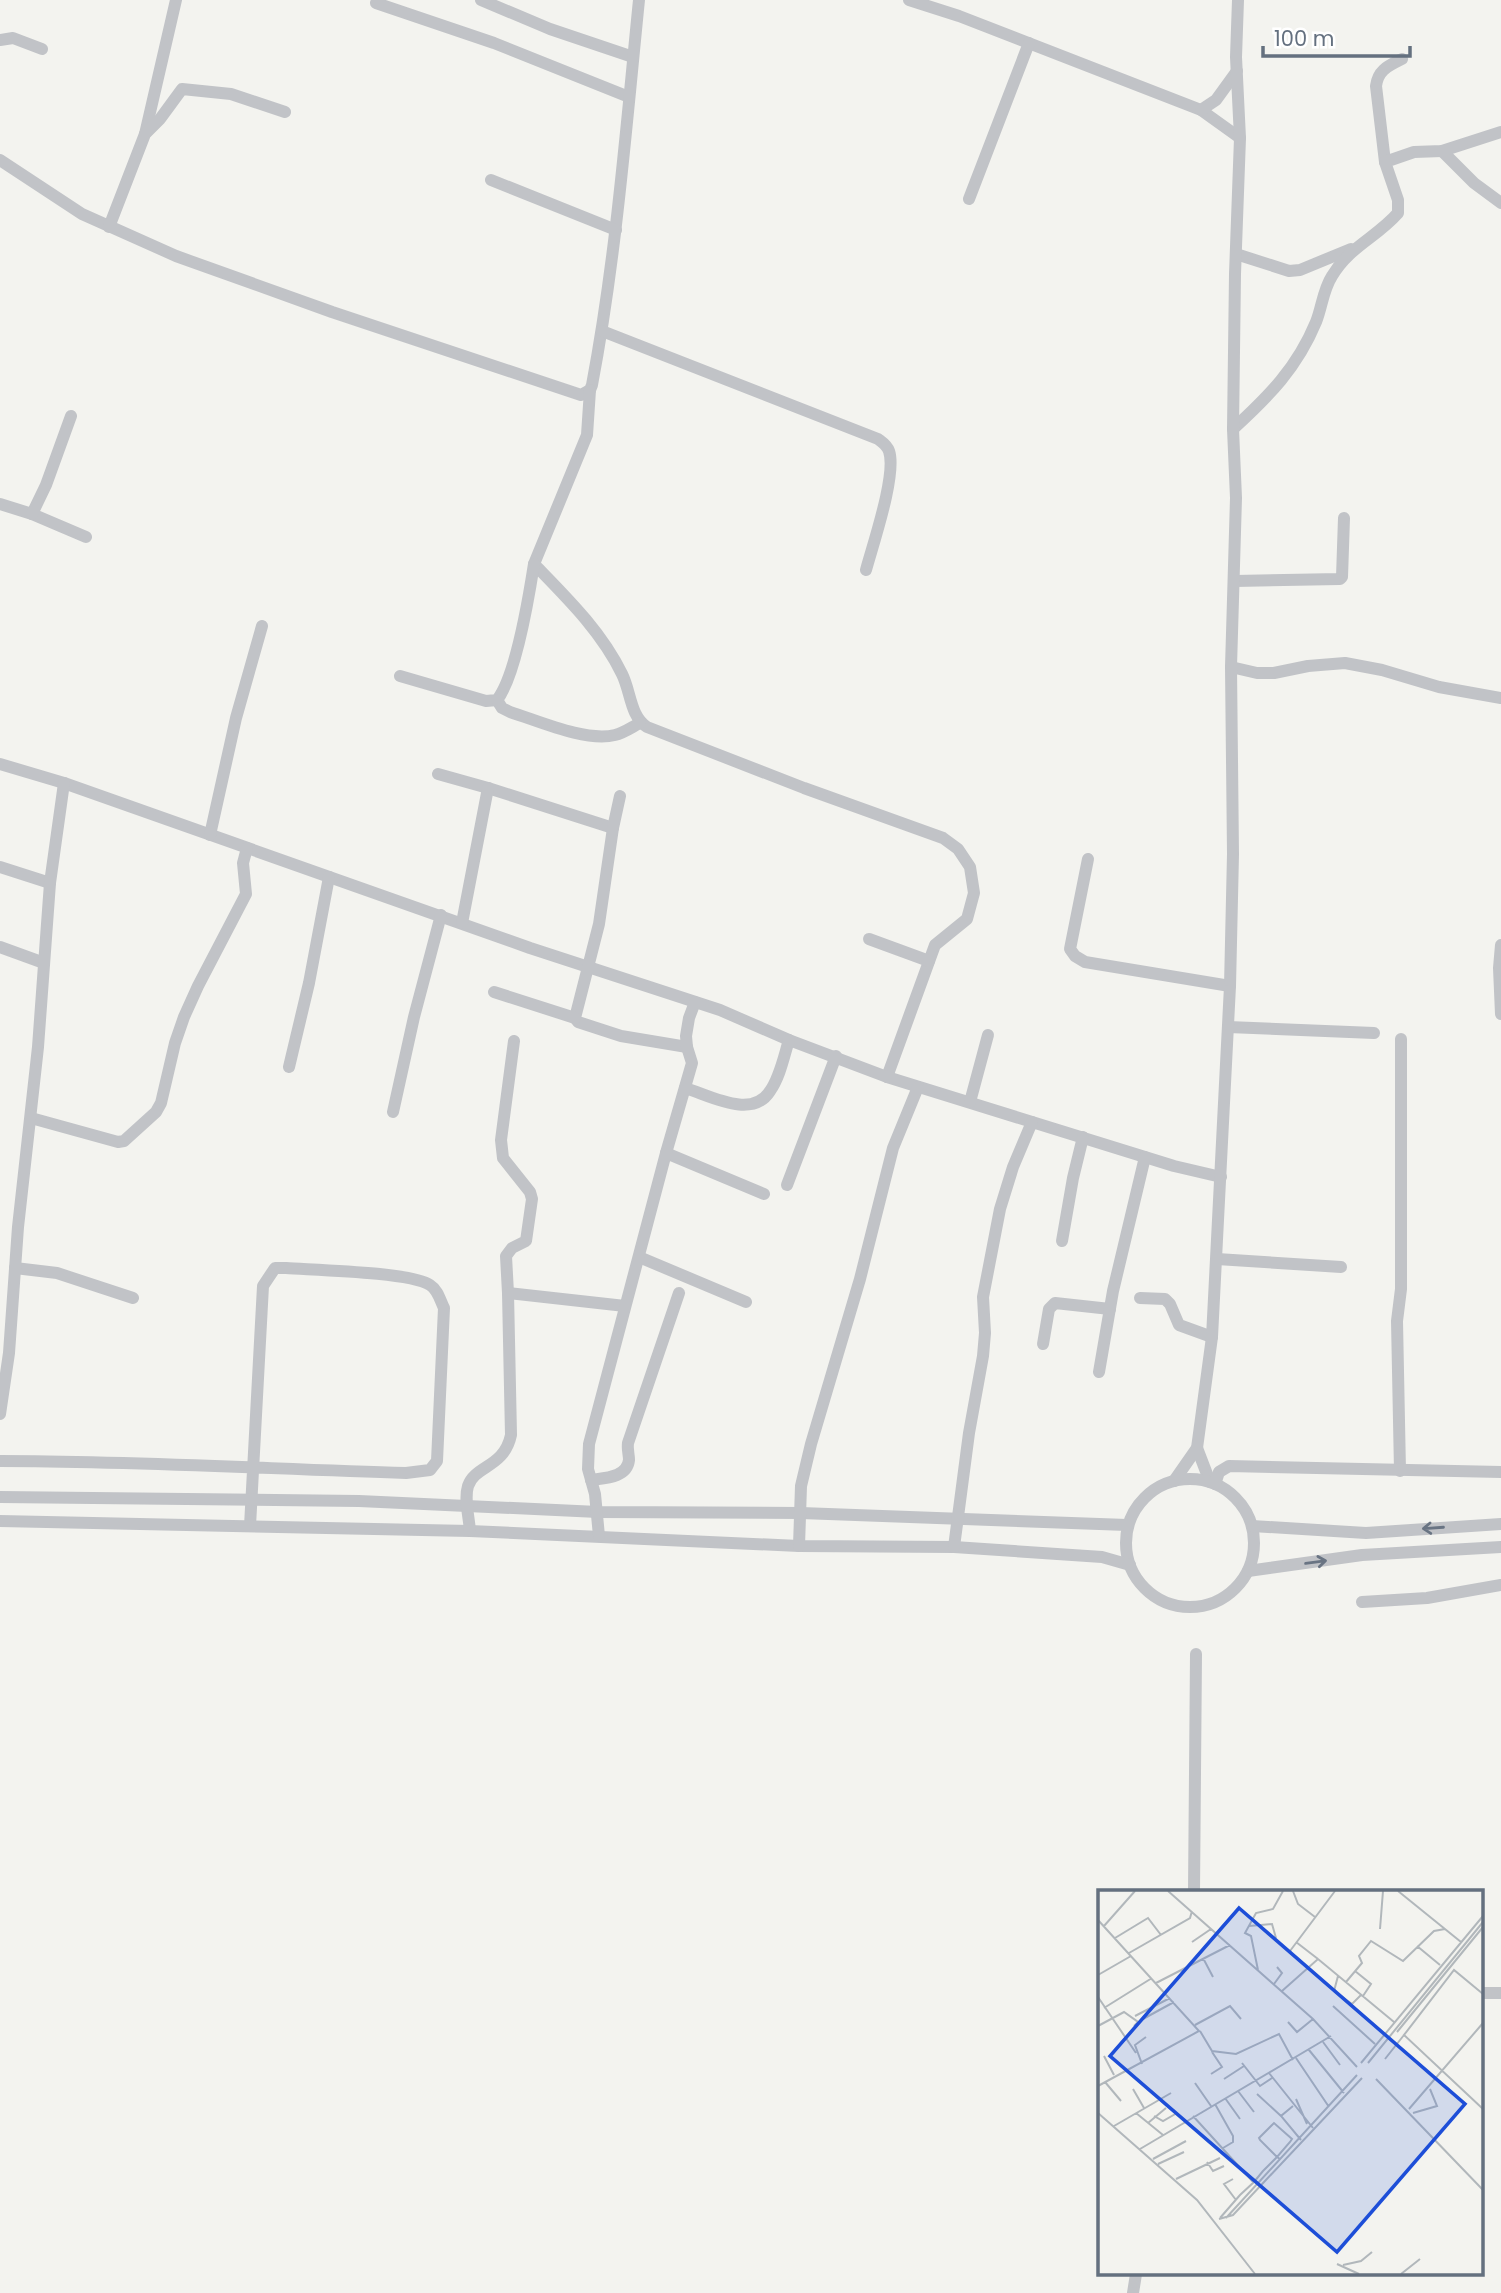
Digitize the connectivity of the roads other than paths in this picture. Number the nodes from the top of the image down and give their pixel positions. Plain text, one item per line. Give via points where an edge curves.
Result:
1 (176, 0) edge
2 (481, 0) edge
3 (639, 0) edge
4 (909, 0) edge
5 (1238, 0) edge
6 (376, 3) dead end
7 (0, 40) edge
8 (1029, 43) junction
9 (42, 49) dead end
10 (634, 57) junction
11 (1402, 59) dead end
12 (1237, 71) junction
13 (629, 97) junction
14 (1201, 110) junction
15 (285, 112) dead end
16 (1501, 132) edge
17 (145, 134) junction
18 (1240, 138) junction
19 (1442, 151) junction
20 (0, 159) edge
21 (1385, 162) junction
22 (491, 180) dead end
23 (969, 199) dead end
24 (1501, 203) edge
25 (109, 227) junction
26 (616, 229) junction
27 (1353, 248) junction
28 (1236, 254) junction
29 (602, 331) junction
30 (590, 390) junction
31 (71, 416) dead end
32 (1233, 429) junction
33 (0, 504) edge
34 (32, 514) junction
35 (1344, 518) dead end
36 (86, 537) dead end
37 (534, 564) junction
38 (866, 570) dead end
39 (1235, 582) junction
40 (262, 626) dead end
41 (1231, 667) junction
42 (400, 676) dead end
43 (1501, 698) edge
44 (497, 700) junction
45 (640, 723) junction
46 (0, 764) edge
47 (438, 774) dead end
48 (64, 783) junction
49 (488, 788) junction
50 (620, 796) dead end
51 (612, 828) junction
52 (210, 835) junction
53 (247, 848) junction
54 (1088, 859) dead end
55 (0, 867) edge
56 (329, 877) junction
57 (50, 883) junction
58 (441, 915) junction
59 (462, 923) junction
60 (869, 939) dead end
61 (1501, 944) edge
62 (0, 947) edge
63 (929, 961) junction
64 (44, 963) junction
65 (589, 968) junction
66 (1500, 968) edge
67 (1230, 986) junction
68 (494, 992) dead end
69 (695, 1002) junction
70 (1501, 1014) edge
71 (575, 1018) junction
72 (1228, 1027) junction
73 (1374, 1033) dead end
74 (988, 1035) dead end
75 (1401, 1039) dead end
76 (789, 1040) junction
77 (514, 1041) dead end
78 (687, 1047) junction
79 (836, 1056) junction
80 (289, 1067) dead end
81 (887, 1077) junction
82 (918, 1087) junction
83 (685, 1088) junction
84 (970, 1102) junction
85 (393, 1112) dead end
86 (31, 1118) junction
87 (1032, 1122) junction
88 (1083, 1137) junction
89 (666, 1153) junction
90 (1145, 1157) junction
91 (1221, 1177) junction
92 (787, 1185) dead end
93 (764, 1194) dead end
94 (1062, 1241) dead end
95 (639, 1257) junction
96 (1217, 1259) junction
97 (1341, 1267) dead end
98 (15, 1268) junction
99 (508, 1293) junction
100 (679, 1293) dead end
101 (133, 1298) dead end
102 (1140, 1298) dead end
103 (746, 1302) dead end
104 (625, 1306) junction
105 (1110, 1308) junction
106 (1212, 1337) junction
107 (1044, 1344) dead end
108 (1099, 1372) dead end
109 (0, 1414) edge
110 (1197, 1448) junction
111 (0, 1461) edge
112 (252, 1468) junction
113 (1400, 1471) junction
114 (1501, 1472) edge
115 (591, 1480) junction
116 (1174, 1481) junction
117 (1212, 1483) junction
118 (0, 1497) edge
119 (252, 1499) junction
120 (469, 1507) junction
121 (597, 1512) junction
122 (801, 1513) junction
123 (957, 1518) junction
124 (0, 1521) edge
125 (1501, 1524) edge
126 (1127, 1525) junction
127 (1252, 1526) junction
128 (250, 1527) junction
129 (470, 1531) junction
130 (599, 1536) junction
131 (799, 1546) junction
132 (954, 1547) junction
133 (1501, 1547) edge
134 (1130, 1565) junction
135 (1248, 1571) junction
136 (1501, 1585) edge
137 (1362, 1602) dead end
138 (1196, 1654) dead end
139 (1194, 1890) edge

1 - 17 street
2 - 10 street
3 - 10 street
4 - 8 street
5 - 12 street
6 - 13 street via 494,43
7 - 9 street via 13,38
8 - 14 street
8 - 23 street
10 - 13 street
11 - 21 street via 1386,67 1377,79
12 - 14 street via 1216,100
12 - 18 street
13 - 26 street
14 - 18 street
15 - 17 street via 231,94 182,89
16 - 19 street
17 - 25 street
18 - 28 street
19 - 21 street via 1414,152
19 - 24 street
20 - 25 street
21 - 27 street via 1398,213
22 - 26 street
25 - 30 street via 332,312 576,394
26 - 29 street
27 - 28 street via 1289,271
27 - 32 street via 1332,276 1301,352 1272,394
28 - 32 street
29 - 30 street
29 - 38 street via 884,444 890,475
30 - 37 street via 587,435
31 - 34 street
32 - 39 street
33 - 34 street
34 - 36 street
35 - 39 street via 1342,578
37 - 44 street via 516,649
37 - 45 street via 588,619 603,641 623,676
39 - 41 street
40 - 52 street
41 - 43 street via 1274,673 1326,663 1354,664
41 - 67 street
42 - 44 street via 486,701
44 - 45 street via 510,712 576,733 618,734
45 - 63 street via 951,842 970,867 974,893 968,919 935,945
46 - 48 street
47 - 49 street
48 - 52 street
48 - 57 street
49 - 51 street
49 - 59 street
50 - 51 street
51 - 65 street
52 - 53 street
53 - 56 street
53 - 86 street via 243,863 246,894 184,1017 156,1112 118,1142
54 - 67 street via 1070,949 1075,956 1085,962
55 - 57 street
56 - 58 street
56 - 80 street
57 - 64 street
58 - 59 street
58 - 85 street
59 - 65 street
60 - 63 street
61 - 66 street
62 - 64 street
63 - 81 street
64 - 86 street
65 - 69 street
65 - 71 street
66 - 70 street
67 - 72 street
68 - 71 street
69 - 76 street
69 - 78 street
71 - 78 street via 621,1036
72 - 73 street
72 - 91 street
74 - 84 street
75 - 113 street
76 - 79 street
76 - 83 street via 771,1090 758,1102 736,1105
77 - 99 street via 500,1140 503,1158 532,1199 526,1241 506,1256
78 - 83 street via 692,1063
79 - 81 street
79 - 92 street
81 - 82 street
82 - 84 street
82 - 122 street via 893,1148 811,1444 801,1486
83 - 89 street
84 - 87 street
86 - 98 street
87 - 88 street
87 - 123 street via 1013,1167 992,1242 983,1297 983,1356
88 - 90 street
88 - 94 street
89 - 93 street
89 - 95 street
90 - 91 street
90 - 105 street
91 - 96 street
95 - 103 street
95 - 104 street
96 - 97 street
96 - 106 street
98 - 101 street via 57,1273
98 - 109 street
99 - 104 street
99 - 120 street via 511,1435 496,1462 472,1477 466,1494
100 - 115 street via 628,1443 627,1465 623,1472
102 - 106 street via 1165,1299 1180,1325
104 - 115 street via 589,1444
105 - 107 street via 1055,1303 1049,1309
105 - 108 street
106 - 110 street
110 - 116 street
110 - 117 street
111 - 112 street
112 - 112 street via 263,1286 275,1268 403,1277 428,1283 436,1290 444,1308 437,1461 430,1470
112 - 119 street
113 - 114 street
113 - 117 street via 1229,1466
115 - 121 street
116 - 117 street
116 - 126 street via 1146,1496
117 - 127 street via 1238,1501
118 - 119 street
119 - 120 street
119 - 128 street
120 - 121 street
120 - 129 street
121 - 122 street
121 - 130 street
122 - 123 street
122 - 131 street
123 - 126 street
123 - 132 street
124 - 128 street
125 -> 127 street via 1366,1533
126 - 134 street
127 - 135 street
128 - 129 street
129 - 130 street
130 - 131 street
131 - 132 street
132 - 134 street via 1101,1557
135 -> 133 street via 1363,1555
134 - 135 street via 1155,1597 1194,1608 1232,1592
136 - 137 street via 1427,1598
138 - 139 street

